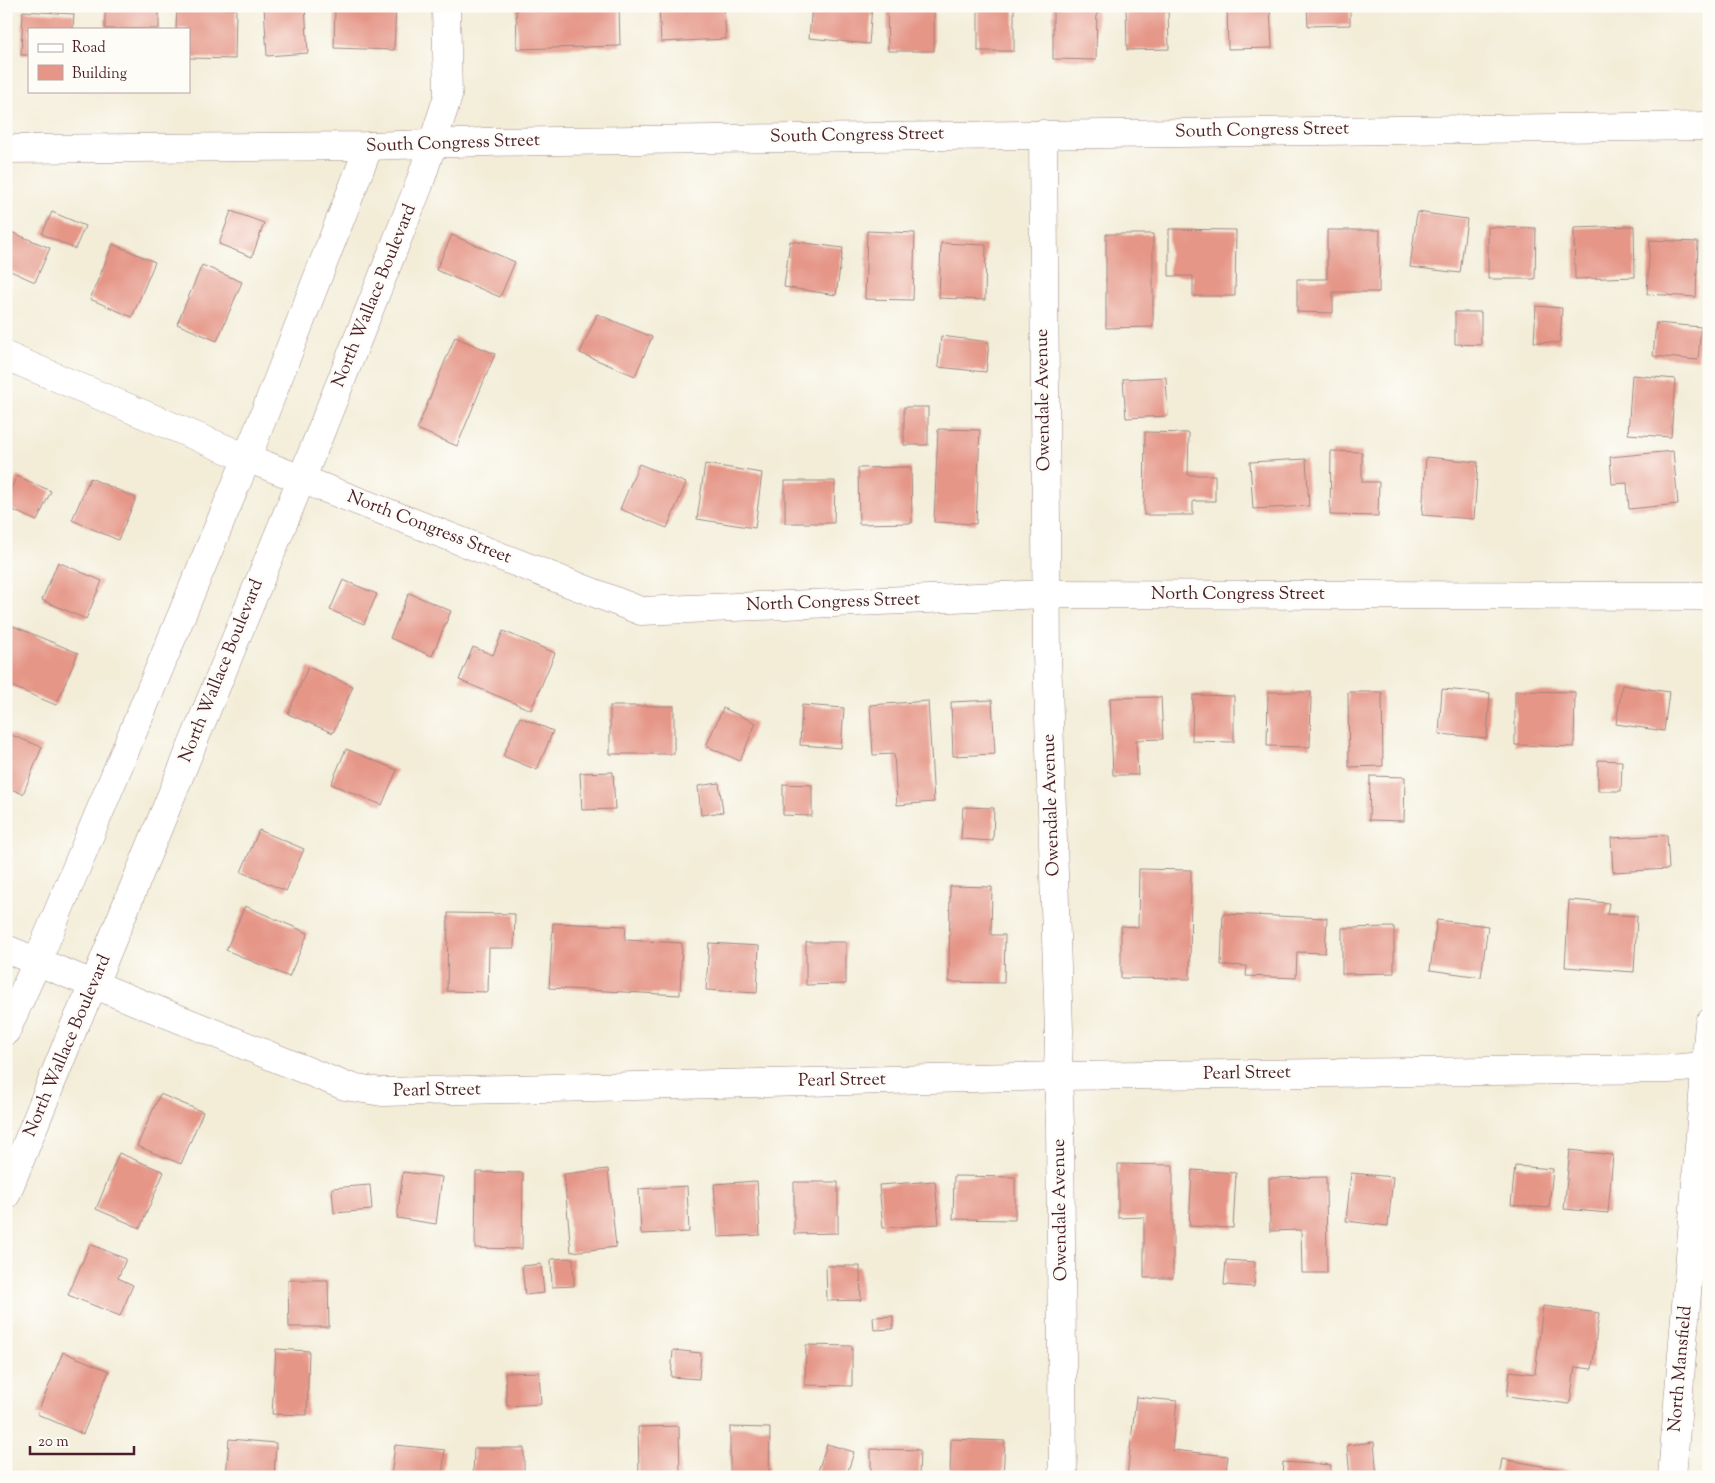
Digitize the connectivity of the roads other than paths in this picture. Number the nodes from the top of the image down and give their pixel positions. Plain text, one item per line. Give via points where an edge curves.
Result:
1 (446, 6) edge
2 (1709, 126) edge
3 (1043, 134) junction
4 (432, 145) junction
5 (369, 146) junction
6 (6, 149) edge
7 (6, 356) edge
8 (247, 458) junction
9 (301, 480) junction
10 (1047, 594) junction
11 (1709, 596) edge
12 (6, 949) edge
13 (37, 962) junction
14 (94, 984) junction
15 (1709, 1023) edge
16 (6, 1031) edge
17 (1705, 1066) junction
18 (1058, 1076) junction
19 (6, 1195) edge
20 (1063, 1477) edge
21 (1672, 1477) edge

1 - 4 street, North Wallace Boulevard via 448,96
2 - 3 street, South Congress Street
3 - 4 street, South Congress Street
3 - 10 street, Owendale Avenue
4 - 5 street, South Congress Street
4 - 9 street, North Wallace Boulevard
5 - 6 street, South Congress Street
5 - 8 street
7 - 8 street, North Congress Street
8 - 9 street, North Congress Street
8 - 13 street
9 - 10 street, North Congress Street via 641,611
9 - 14 street, North Wallace Boulevard
10 - 11 street, North Congress Street
10 - 18 street, Owendale Avenue
12 - 13 street, Pearl Street
13 - 14 street, Pearl Street
13 - 16 street
14 - 18 street, Pearl Street via 345,1086 382,1092
14 - 19 street, North Wallace Boulevard
15 - 17 street, North Mansfield
17 - 18 street, Pearl Street
17 - 21 street, North Mansfield
18 - 20 street, Owendale Avenue

